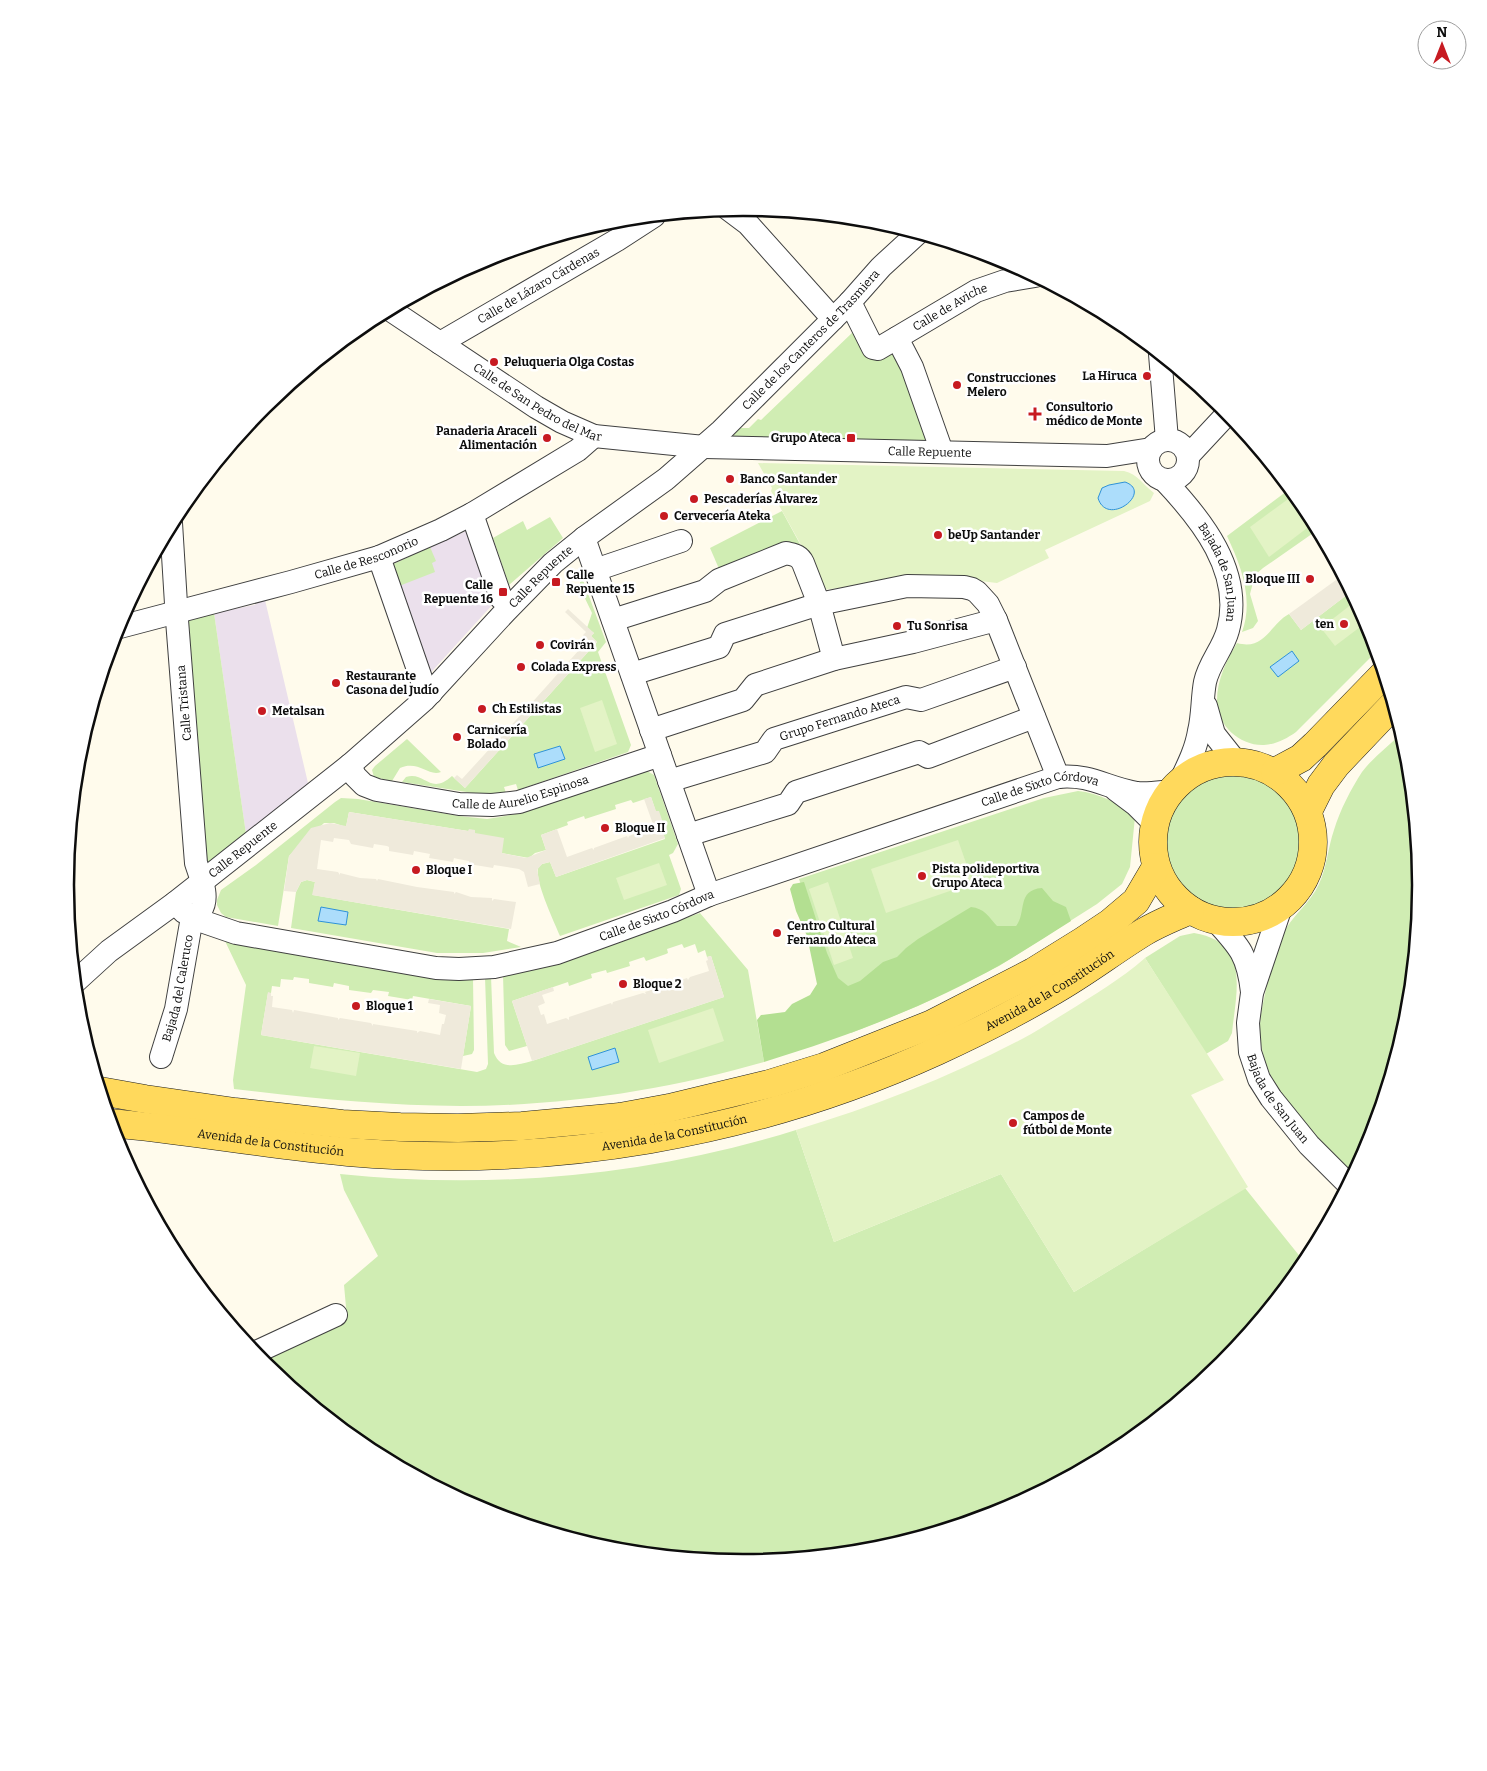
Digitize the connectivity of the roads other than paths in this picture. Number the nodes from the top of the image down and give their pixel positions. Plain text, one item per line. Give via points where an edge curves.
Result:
1 (743, 216) edge
2 (636, 225) edge
3 (913, 238) edge
4 (1024, 278) edge
5 (850, 302) junction
6 (396, 313) edge
7 (833, 319) junction
8 (897, 338) junction
9 (440, 343) junction
10 (1161, 362) edge
11 (1222, 417) edge
12 (594, 436) junction
13 (704, 446) junction
14 (942, 452) junction
15 (1168, 458) junction
16 (472, 514) junction
17 (173, 536) edge
18 (584, 538) junction
19 (682, 540) dead end
20 (379, 557) junction
21 (595, 570) junction
22 (501, 598) dead end
23 (819, 604) junction
24 (177, 613) junction
25 (613, 620) junction
26 (996, 620) junction
27 (127, 625) edge
28 (834, 659) junction
29 (1016, 667) junction
30 (632, 674) junction
31 (1380, 678) edge
32 (431, 693) junction
33 (1204, 698) junction
34 (1389, 709) edge
35 (1034, 717) junction
36 (651, 730) junction
37 (660, 756) junction
38 (1237, 763) junction
39 (350, 765) junction
40 (1275, 772) junction
41 (1058, 778) junction
42 (669, 780) junction
43 (1109, 785) junction
44 (1175, 787) junction
45 (320, 788) junction
46 (377, 790) junction
47 (1308, 811) junction
48 (1154, 823) junction
49 (688, 835) junction
50 (1156, 867) junction
51 (202, 883) junction
52 (709, 895) junction
53 (175, 903) junction
54 (1282, 904) junction
55 (1190, 910) junction
56 (194, 917) junction
57 (1216, 921) junction
58 (80, 978) edge
59 (1252, 993) junction
60 (161, 1057) dead end
61 (106, 1092) edge
62 (118, 1124) edge
63 (1345, 1181) edge
64 (336, 1314) dead end
65 (261, 1350) edge

1 - 7 street
2 - 9 street, Calle de Lázaro Cárdenas
3 - 5 street, Calle de los Canteros de Trasmiera
4 - 8 street, Calle de Aviche via 976,291
5 - 7 street, Calle de los Canteros de Trasmiera
5 - 8 street, Calle de Aviche via 873,348 878,349
6 - 9 street, Calle de San Pedro del Mar
7 - 13 street, Calle de los Canteros de Trasmiera
8 - 14 street via 912,367
9 - 12 street, Calle de San Pedro del Mar via 536,407
10 - 15 street
11 - 15 street
12 - 13 street, Calle de San Pedro del Mar
12 - 16 street, Calle de Resconorio via 578,450
13 - 14 street, Calle Repuente
13 - 18 street, Calle Repuente via 666,479
14 - 15 street, Calle Repuente
15 - 33 street, Bajada de San Juan via 1190,506 1219,553 1231,588 1228,632 1209,668
16 - 20 street, Calle de Resconorio
16 - 22 street
17 - 24 street, Calle Tristana
18 - 21 street
18 - 32 street, Calle Repuente via 553,562
19 - 21 street
20 - 24 street, Calle de Resconorio
20 - 32 street via 423,684
21 - 25 street
23 - 25 street via 800,557 786,553 719,580 705,591
23 - 26 street via 907,586 964,586 978,592
23 - 28 street
23 - 30 street via 725,634 719,647
24 - 27 street, Calle de Resconorio
24 - 51 street, Calle Tristana via 196,863
25 - 30 street
26 - 28 street
26 - 29 street
28 - 36 street via 754,685 743,700
29 - 35 street
29 - 42 street, Grupo Fernando Ateca via 921,700 906,697 774,739 765,752
30 - 36 street
31 - 40 main road via 1315,745
32 - 39 street, Calle Repuente
33 - 38 street, Bajada de San Juan via 1214,734
33 - 44 street, Bajada de San Juan via 1193,756
34 - 47 main road via 1336,765
35 - 41 street
35 - 49 street via 928,757 919,752 796,792 788,804
36 - 37 street
37 - 42 street
37 - 46 street, Calle de Aurelio Espinosa via 519,802 459,804
38 - 40 main road via 1254,764
38 - 44 main road via 1216,764 1200,770
39 - 45 street, Calle Repuente
39 - 46 street, Calle de Aurelio Espinosa via 364,785
40 - 47 main road via 1295,790
41 - 43 street, Calle de Sixto Córdova via 1081,777
41 - 52 street, Calle de Sixto Córdova
42 - 49 street
43 - 44 street, Calle de Sixto Córdova via 1142,793
43 - 48 street, Calle de Sixto Córdova
44 - 48 main road
45 - 46 street, Calle de Aurelio Espinosa
45 - 51 street, Calle Repuente
47 - 54 main road via 1311,840 1308,867 1297,889
48 - 50 main road
49 - 52 street
50 - 55 main road via 1164,885
50 - 61 main road, Avenida de la Constitución via 1136,901 1090,937 1033,972 932,1024 814,1070 669,1108 620,1117 522,1126 400,1127 235,1112
51 - 53 street, Calle Repuente
51 - 56 street via 204,903
52 - 56 street, Calle de Sixto Córdova via 557,953 478,968 436,968 236,933
53 - 56 street, Calle de Sixto Córdova
53 - 58 street, Calle Repuente via 109,951
54 - 57 main road via 1270,913 1250,920
54 - 59 street, Bajada de San Juan
55 - 57 main road
55 - 62 main road, Avenida de la Constitución via 1146,931 1054,991 937,1051 832,1093 718,1126 630,1143 578,1149 522,1155 454,1156 348,1152
56 - 60 street, Bajada del Caleruco via 176,1009
57 - 59 street, Bajada de San Juan via 1242,951
59 - 63 street, Bajada de San Juan via 1248,1038 1259,1079 1309,1145
64 - 65 street

